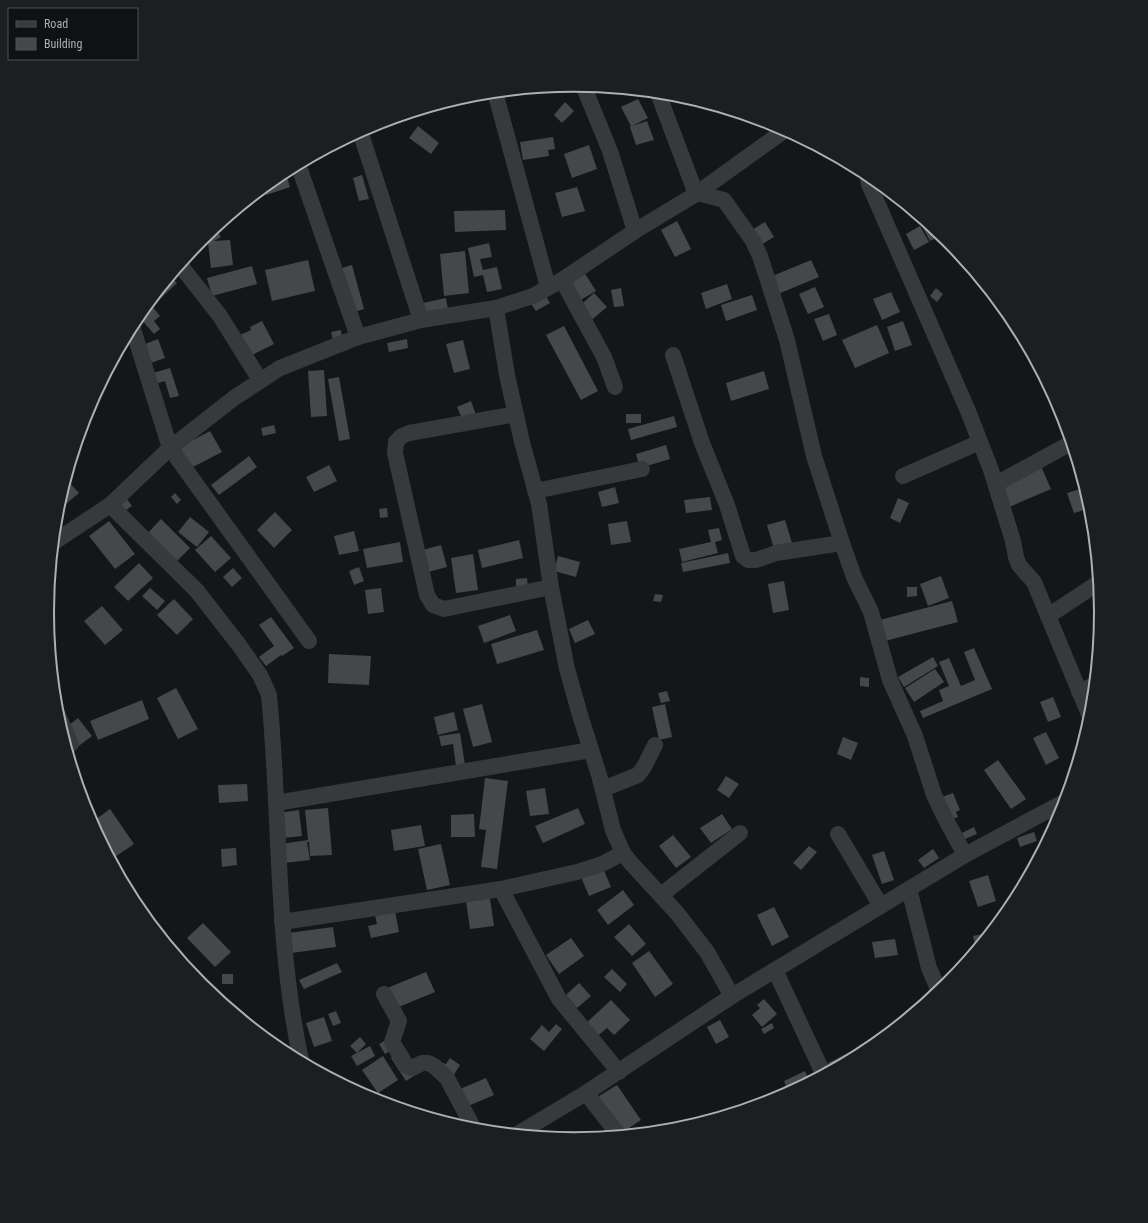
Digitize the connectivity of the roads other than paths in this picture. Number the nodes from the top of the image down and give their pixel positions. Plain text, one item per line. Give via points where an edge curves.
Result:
1 (586, 92) edge
2 (498, 97) edge
3 (660, 99) edge
4 (780, 134) edge
5 (362, 137) edge
6 (734, 167) junction
7 (300, 170) edge
8 (870, 184) edge
9 (697, 193) junction
10 (724, 200) junction
11 (635, 231) junction
12 (183, 269) edge
13 (555, 283) junction
14 (496, 308) junction
15 (421, 320) junction
16 (135, 334) edge
17 (358, 337) junction
18 (673, 354) dead end
19 (260, 380) junction
20 (615, 387) dead end
21 (516, 414) junction
22 (980, 442) junction
23 (1066, 445) edge
24 (170, 448) junction
25 (642, 469) dead end
26 (903, 476) dead end
27 (996, 484) junction
28 (535, 491) junction
29 (110, 505) junction
30 (59, 539) edge
31 (842, 543) junction
32 (1093, 586) edge
33 (551, 587) junction
34 (1048, 616) junction
35 (308, 640) dead end
36 (1087, 689) edge
37 (655, 745) dead end
38 (591, 750) junction
39 (603, 789) junction
40 (276, 803) junction
41 (1055, 807) edge
42 (740, 833) dead end
43 (838, 834) dead end
44 (623, 853) junction
45 (965, 855) junction
46 (909, 889) junction
47 (501, 890) junction
48 (661, 895) junction
49 (881, 906) junction
50 (282, 922) junction
51 (775, 970) junction
52 (936, 984) edge
53 (384, 994) dead end
54 (732, 996) junction
55 (300, 1053) edge
56 (821, 1069) edge
57 (619, 1072) junction
58 (586, 1094) junction
59 (470, 1121) edge
60 (526, 1129) edge
61 (614, 1129) edge

1 - 11 street via 610,151
2 - 13 street
3 - 9 street
4 - 6 street
5 - 15 street
6 - 9 street
6 - 10 street
7 - 17 street
8 - 22 street
9 - 10 street
9 - 11 street
10 - 31 street via 753,240 762,262 786,340 814,456
11 - 13 street
12 - 19 street via 220,316
13 - 14 street via 533,296
13 - 20 street via 604,357
14 - 15 street
14 - 21 street
15 - 17 street
16 - 24 street
17 - 19 street via 280,368
18 - 31 street via 743,556 748,560 756,560 776,553
19 - 24 street
21 - 28 street
21 - 33 street via 409,433 396,442 395,453 427,595 432,605 444,609
22 - 26 street
22 - 27 street
23 - 27 street
24 - 29 street
24 - 35 street
25 - 28 street
27 - 34 street via 1018,561 1034,582
28 - 33 street
29 - 30 street
29 - 40 street via 197,591 260,675 269,695
31 - 45 street via 854,577 871,612 890,680 915,736 934,795
32 - 34 street
33 - 38 street via 567,669
34 - 36 street
37 - 39 street via 638,774
38 - 39 street
38 - 40 street
39 - 44 street via 613,830
40 - 50 street
41 - 45 street
42 - 48 street
43 - 49 street
44 - 47 street via 602,864 577,872
44 - 48 street
45 - 46 street
46 - 49 street
46 - 52 street via 929,968
47 - 50 street
47 - 57 street via 559,999
48 - 54 street via 707,952
49 - 51 street
50 - 55 street via 294,1027
51 - 54 street
51 - 56 street
53 - 59 street via 400,1021 392,1042 406,1066 412,1068 428,1063 434,1066 447,1078
54 - 57 street
57 - 58 street
58 - 60 street
58 - 61 street

